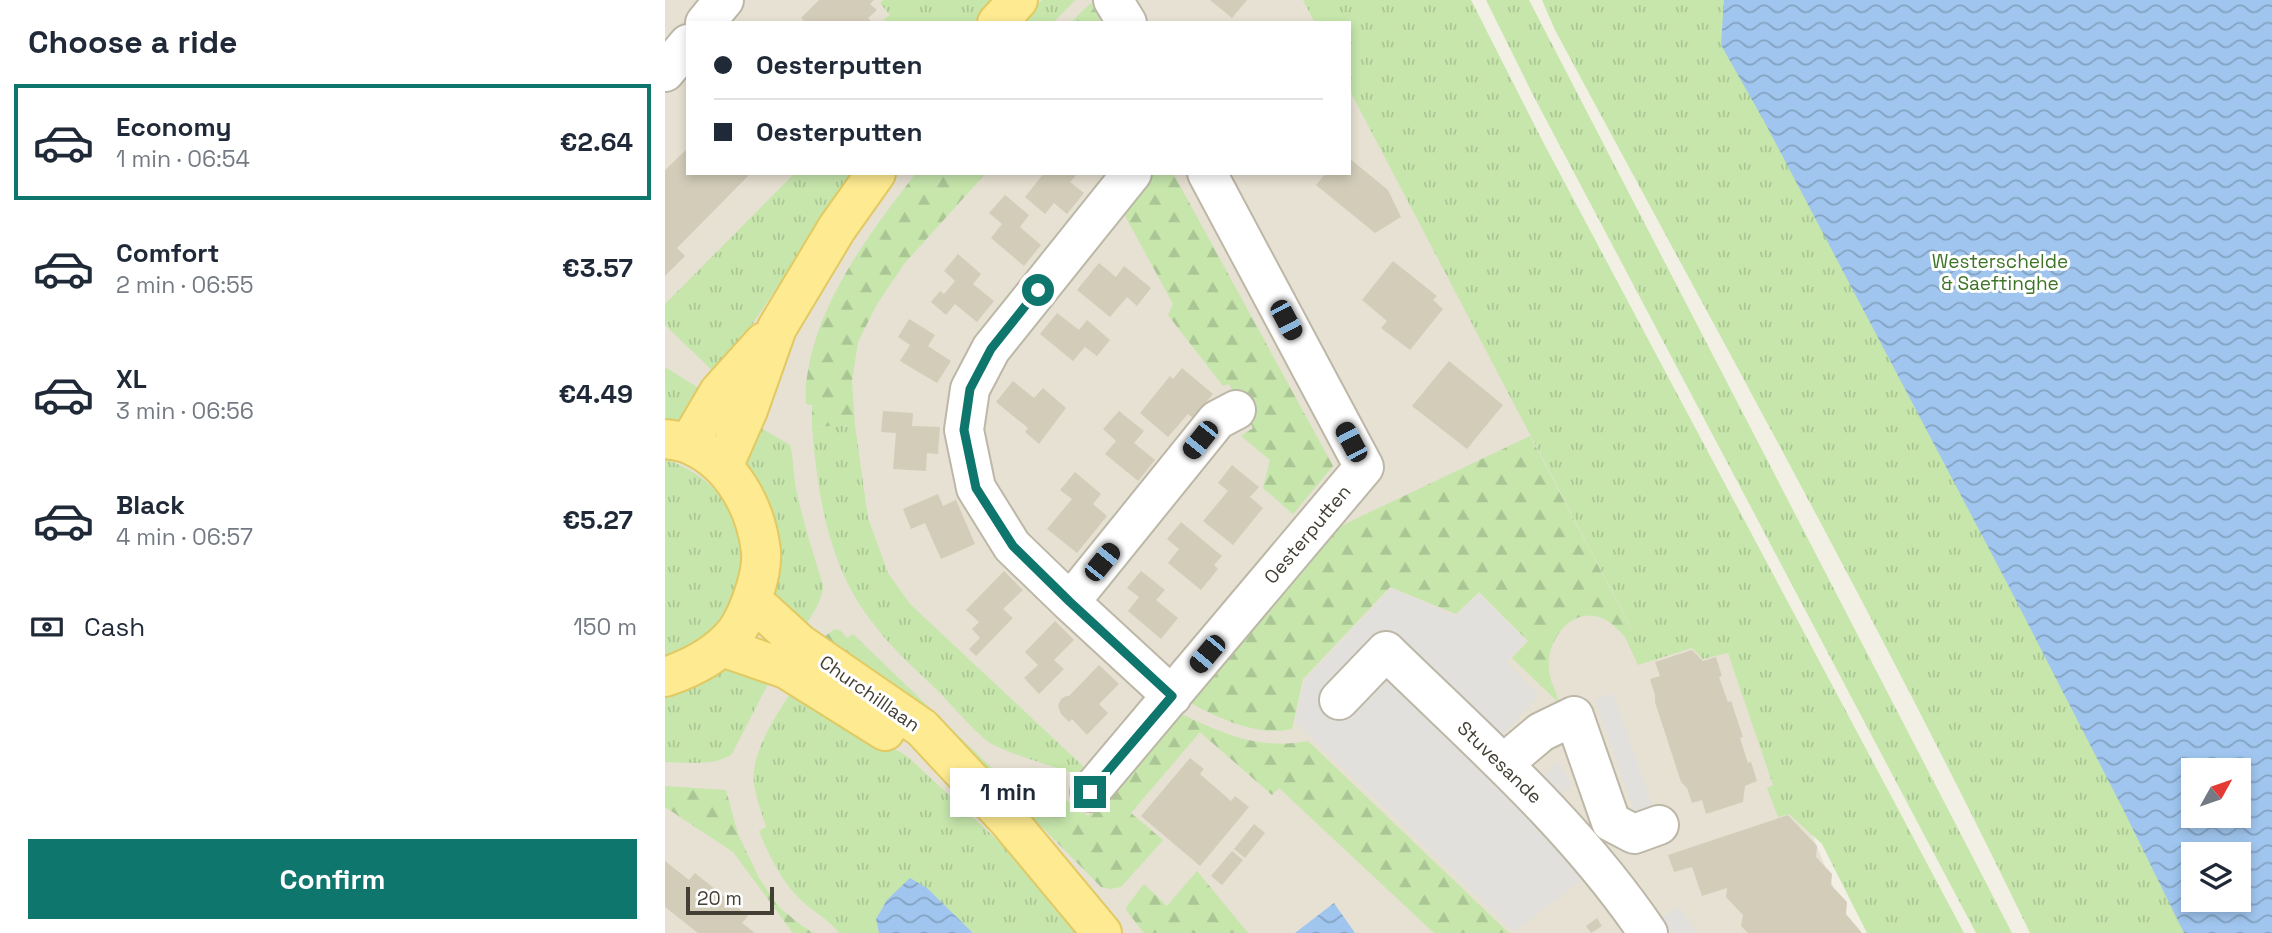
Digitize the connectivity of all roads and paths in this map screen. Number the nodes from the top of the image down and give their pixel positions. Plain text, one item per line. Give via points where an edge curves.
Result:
1 (724, 0) edge
2 (1018, 0) edge
3 (1113, 0) edge
4 (707, 21) edge
5 (999, 21) edge
6 (1126, 21) edge
7 (686, 46) edge
8 (665, 72) edge
9 (875, 175) edge
10 (1130, 175) edge
11 (1208, 175) edge
12 (777, 328) junction
13 (1236, 410) dead end
14 (677, 441) edge
15 (723, 467) junction
16 (753, 601) junction
17 (1070, 602) junction
18 (722, 647) junction
19 (665, 677) edge
20 (1172, 696) junction
21 (1339, 700) dead end
22 (1503, 764) junction
23 (1090, 792) dead end
24 (981, 793) junction
25 (1659, 825) dead end
26 (1102, 933) edge
27 (1648, 933) edge

1 - 4 street
2 - 5 main road
3 - 6 street
7 - 8 street
9 - 12 main road
10 - 17 street via 991,349 970,389 964,430 976,488 1013,546
11 - 20 street, Oesterputten via 1364,467
12 - 14 main road
12 - 15 main road
13 - 17 street via 1217,420
14 - 15 main road
15 - 16 main road via 751,507 761,554
16 - 18 main road
16 - 24 main road, Churchilllaan via 800,644 922,728
17 - 20 street
18 - 19 main road via 696,666
18 - 24 main road, Churchilllaan via 786,669
20 - 23 street, Oesterputten
21 - 22 street, Stuvesande via 1386,651
22 - 25 street via 1541,732 1574,716 1611,822 1634,834
22 - 27 street, Stuvesande via 1566,827 1620,891
24 - 26 main road, Churchilllaan

